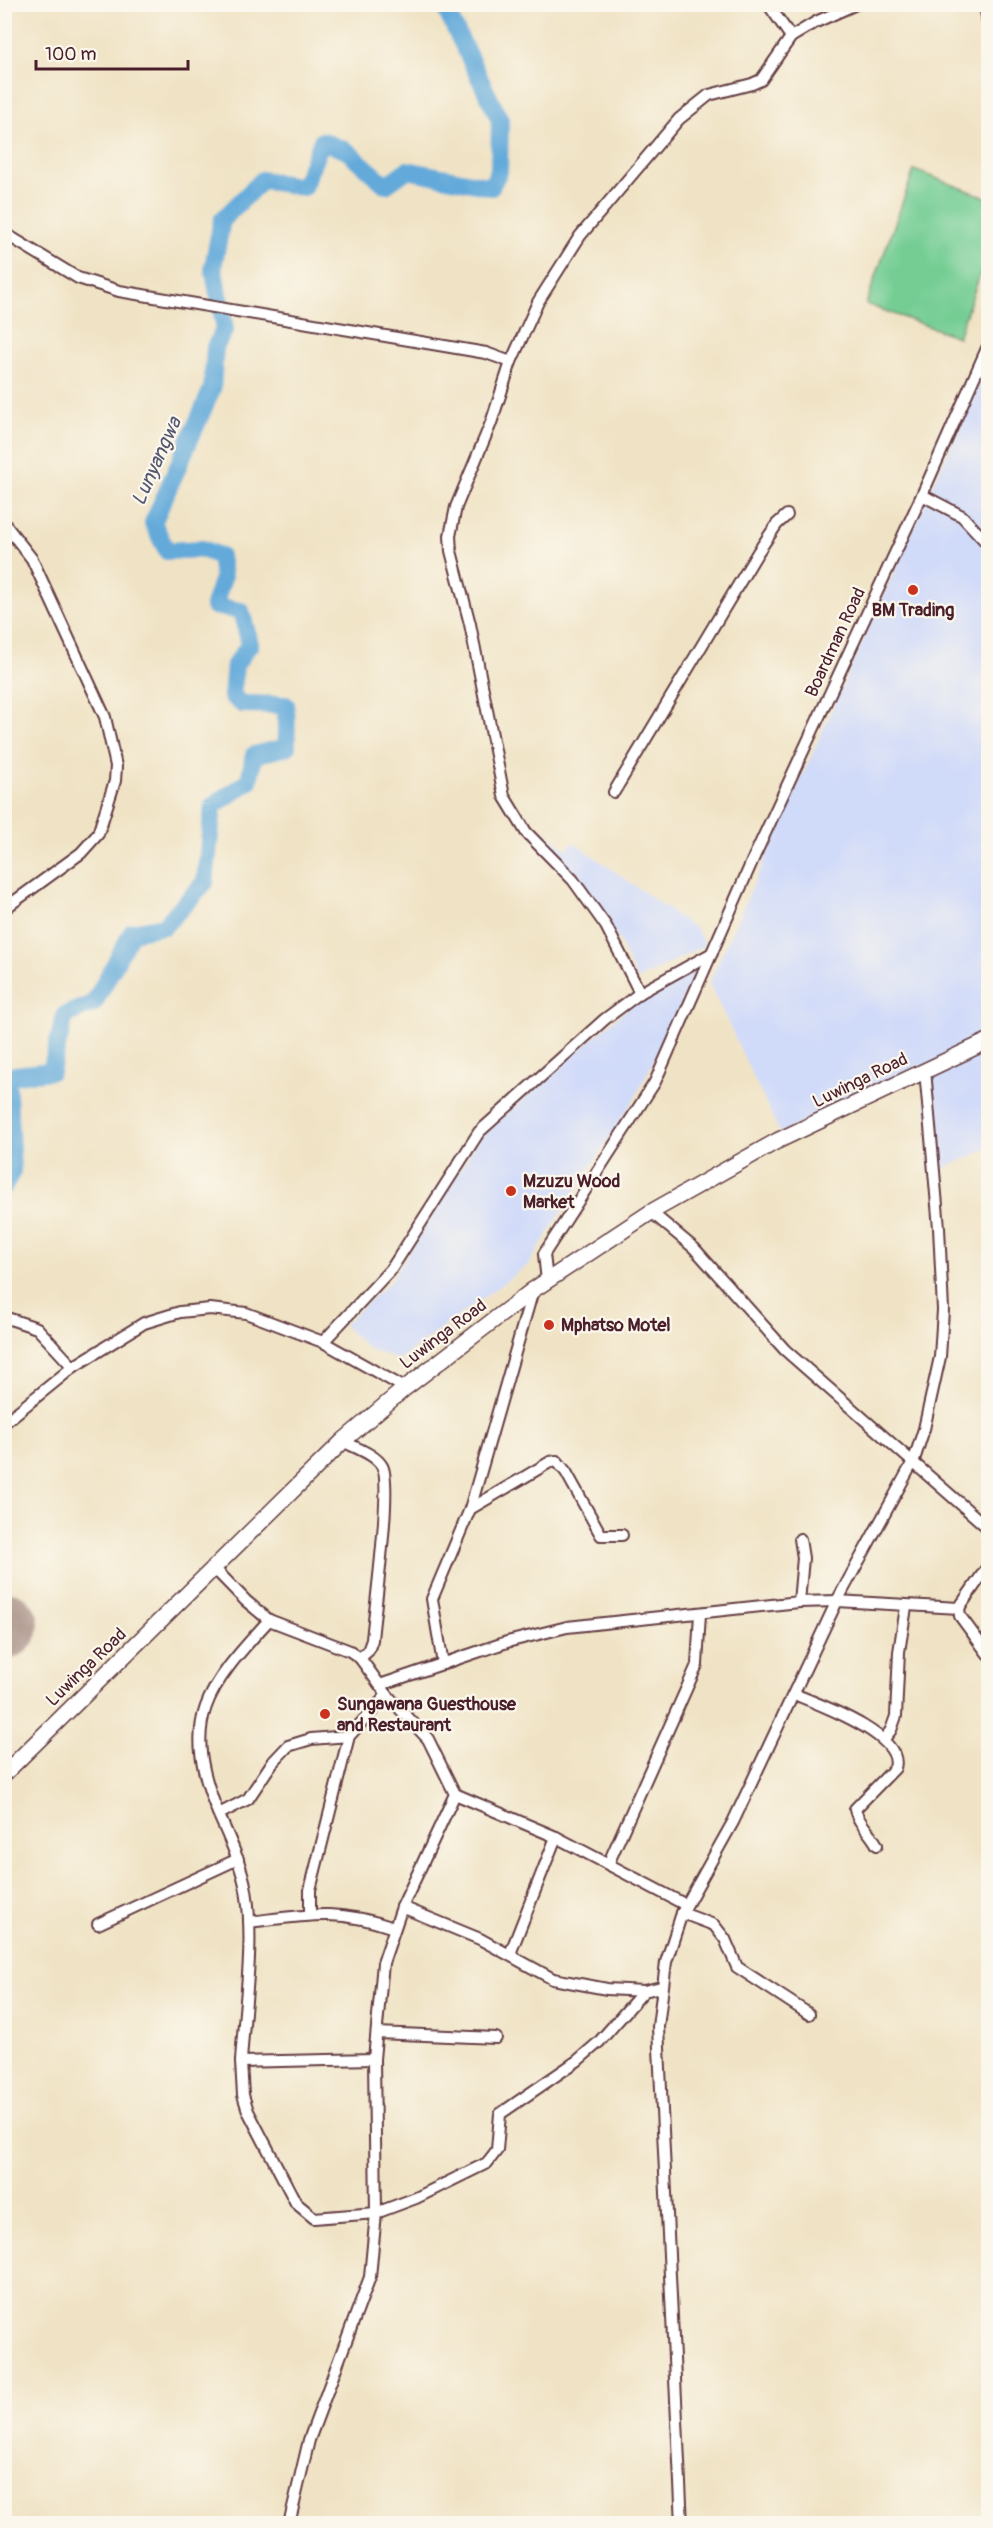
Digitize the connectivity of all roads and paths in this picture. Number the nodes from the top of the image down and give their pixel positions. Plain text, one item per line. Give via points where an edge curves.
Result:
1 (768, 4) edge
2 (856, 4) edge
3 (986, 4) edge
4 (988, 24) edge
5 (791, 37) junction
6 (4, 233) edge
7 (988, 346) edge
8 (511, 362) junction
9 (922, 495) junction
10 (787, 515) dead end
11 (4, 523) edge
12 (988, 544) edge
13 (614, 792) dead end
14 (4, 909) edge
15 (713, 952) junction
16 (639, 993) junction
17 (988, 1041) edge
18 (925, 1070) junction
19 (651, 1212) junction
20 (547, 1281) junction
21 (533, 1290) junction
22 (4, 1317) edge
23 (323, 1342) junction
24 (73, 1367) junction
25 (405, 1388) junction
26 (4, 1423) edge
27 (343, 1441) junction
28 (914, 1460) junction
29 (470, 1509) junction
30 (988, 1528) edge
31 (622, 1535) dead end
32 (800, 1539) dead end
33 (988, 1566) edge
34 (213, 1567) junction
35 (837, 1601) junction
36 (799, 1602) junction
37 (906, 1607) junction
38 (959, 1608) junction
39 (700, 1614) junction
40 (269, 1620) junction
41 (988, 1654) edge
42 (360, 1659) junction
43 (443, 1664) junction
44 (383, 1690) junction
45 (795, 1694) junction
46 (349, 1736) junction
47 (884, 1739) junction
48 (4, 1774) edge
49 (455, 1794) junction
50 (219, 1814) junction
51 (556, 1837) junction
52 (877, 1845) dead end
53 (238, 1859) junction
54 (609, 1862) junction
55 (402, 1907) junction
56 (684, 1909) junction
57 (310, 1915) junction
58 (249, 1922) junction
59 (98, 1924) dead end
60 (394, 1928) junction
61 (510, 1954) junction
62 (661, 1987) junction
63 (644, 1991) junction
64 (808, 2014) dead end
65 (377, 2032) junction
66 (496, 2038) dead end
67 (374, 2059) junction
68 (241, 2062) junction
69 (376, 2213) junction
70 (289, 2523) edge
71 (682, 2523) edge

1 - 5 street
2 - 5 street
3 - 4 street
5 - 8 street via 761,80 709,95 693,105 654,147 580,236 538,302
6 - 8 street via 78,278 119,291 486,353
7 - 9 street, Boardman Road
8 - 16 street via 456,507 451,551 470,624 504,796 526,832 573,880 606,926
9 - 12 street via 962,516
9 - 15 street, Boardman Road
10 - 13 street via 758,552
11 - 14 street via 32,559 105,717 116,766 116,781 98,834 81,853
15 - 16 street
15 - 20 street, Boardman Road via 655,1082 544,1254
16 - 23 street via 479,1132 392,1268
17 - 18 highway, Luwinga Road
18 - 19 highway, Luwinga Road via 777,1141
18 - 28 street via 939,1228 943,1333 931,1403
19 - 20 highway, Luwinga Road
19 - 28 street via 694,1248 785,1350
20 - 21 highway, Luwinga Road
21 - 25 highway, Luwinga Road
21 - 29 street
22 - 24 street via 37,1328
23 - 24 street via 246,1313 180,1312 144,1323
23 - 25 street
24 - 26 street
25 - 27 highway, Luwinga Road
27 - 34 highway, Luwinga Road
27 - 42 street via 376,1459 385,1474 372,1640
28 - 30 street
28 - 35 street
29 - 31 street via 556,1461 601,1535
29 - 43 street via 432,1599
32 - 36 street via 803,1558
33 - 38 street
34 - 40 street
34 - 48 highway, Luwinga Road
35 - 36 street
35 - 37 street
35 - 45 street
36 - 39 street
37 - 38 street
37 - 47 street via 896,1716
38 - 41 street via 960,1616
39 - 43 street via 567,1627
39 - 54 street via 697,1665
40 - 42 street via 350,1651
40 - 50 street via 227,1668 210,1695 203,1716 200,1754
42 - 44 street
43 - 44 street
44 - 46 street
44 - 49 street via 428,1739
45 - 47 street
45 - 56 street via 733,1822
46 - 50 street via 311,1739 288,1746 248,1799
46 - 57 street via 310,1890
47 - 52 street via 895,1757 895,1768 855,1809
49 - 51 street
49 - 55 street
50 - 53 street
51 - 54 street
51 - 61 street
53 - 58 street
53 - 59 street
54 - 56 street
55 - 60 street
55 - 61 street
56 - 62 street
56 - 64 street via 714,1925 737,1967
57 - 58 street
57 - 60 street via 346,1914
58 - 68 street
60 - 65 street via 383,1963
61 - 63 street via 553,1979
62 - 63 street
62 - 71 street via 658,2027
63 - 69 street via 577,2061 500,2114 497,2150 487,2163
65 - 66 street
65 - 67 street
67 - 68 street
67 - 69 street
68 - 69 street via 248,2111 296,2203 314,2218
69 - 70 street via 370,2277 309,2440

